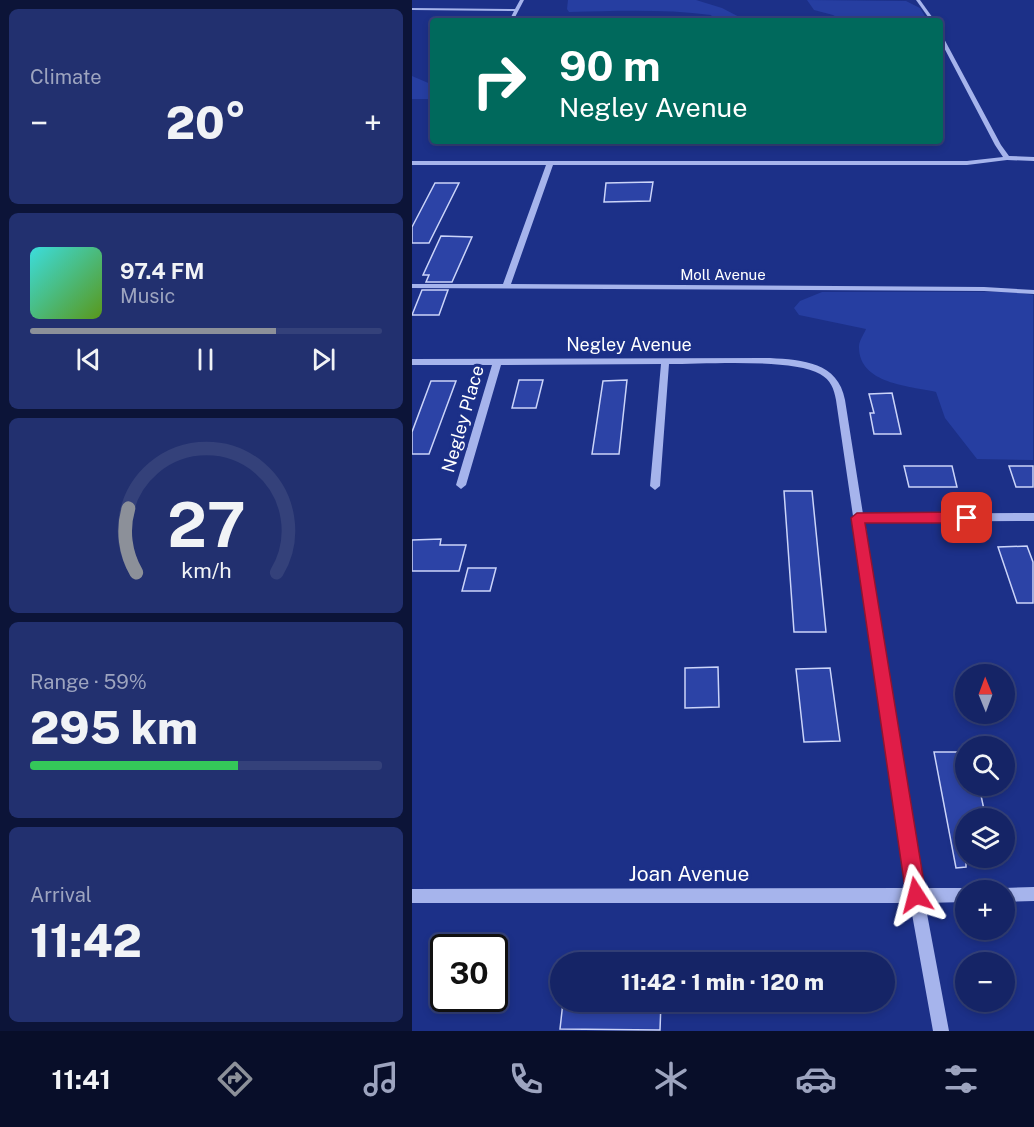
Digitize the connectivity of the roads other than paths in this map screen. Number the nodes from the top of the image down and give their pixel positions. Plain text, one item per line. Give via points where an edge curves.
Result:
1 (522, 0) edge
2 (918, 0) edge
3 (412, 9) edge
4 (517, 10) junction
5 (513, 18) edge
6 (931, 18) edge
7 (943, 40) edge
8 (1007, 159) junction
9 (1033, 159) edge
10 (412, 163) edge
11 (550, 163) junction
12 (508, 285) junction
13 (412, 286) edge
14 (1033, 292) edge
15 (412, 362) edge
16 (498, 362) junction
17 (665, 363) junction
18 (461, 485) dead end
19 (655, 486) dead end
20 (1033, 517) edge
21 (857, 518) junction
22 (1033, 894) edge
23 (916, 895) junction
24 (955, 895) edge
25 (1015, 895) edge
26 (412, 896) edge
27 (940, 1031) edge

1 - 4 street
2 - 6 street
3 - 4 street
4 - 5 street
7 - 8 street
8 - 9 street
8 - 11 street via 967,163
10 - 11 street
11 - 12 street
12 - 13 street, Moll Avenue
12 - 14 street, Moll Avenue
15 - 16 street, Negley Avenue
16 - 17 street, Negley Avenue
16 - 18 street, Negley Place
17 - 19 street
17 - 21 street, Negley Avenue via 802,363 832,378 838,386
20 - 21 street
21 - 23 street
22 - 25 street
23 - 24 street, Joan Avenue
23 - 26 street, Joan Avenue
23 - 27 street

